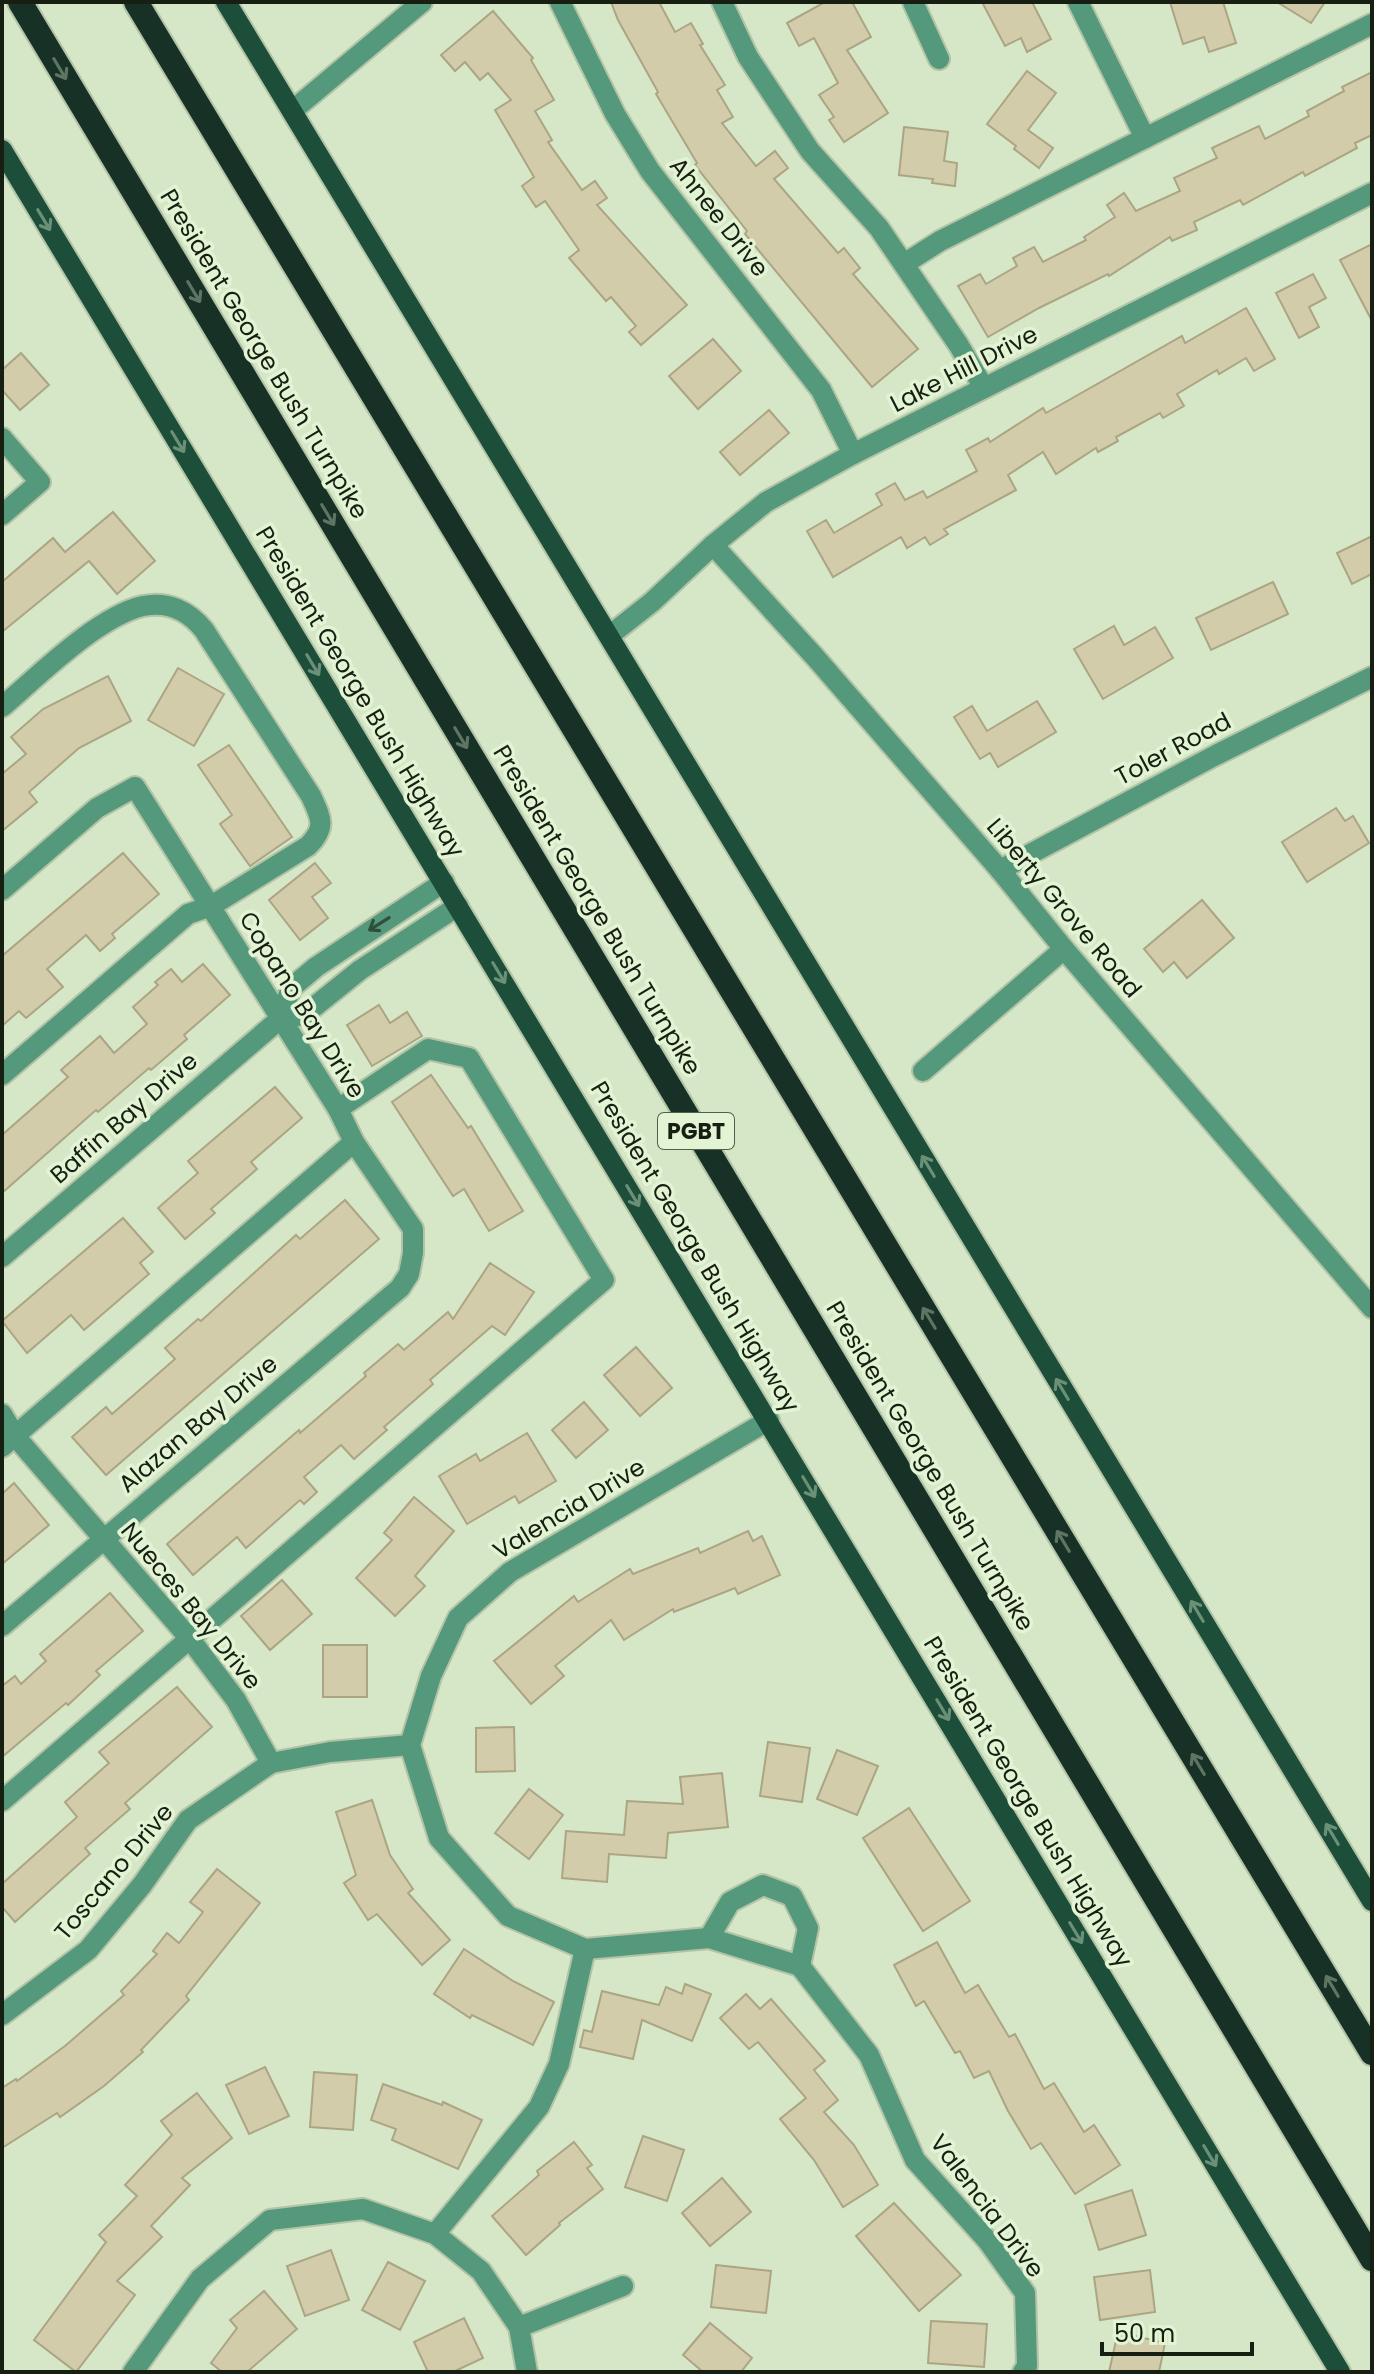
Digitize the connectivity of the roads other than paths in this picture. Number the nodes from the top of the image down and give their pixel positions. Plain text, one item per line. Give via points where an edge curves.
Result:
1 (20, 2) edge
2 (136, 2) edge
3 (226, 2) edge
4 (560, 2) edge
5 (722, 2) edge
6 (913, 2) edge
7 (1078, 2) edge
8 (416, 4) edge
9 (1372, 24) edge
10 (939, 59) dead end
11 (292, 111) junction
12 (1145, 138) junction
13 (3, 152) edge
14 (1372, 193) edge
15 (904, 264) junction
16 (984, 388) junction
17 (2, 438) edge
18 (853, 454) junction
19 (2, 515) edge
20 (713, 545) junction
21 (609, 636) junction
22 (1372, 677) edge
23 (2, 707) edge
24 (1000, 870) junction
25 (444, 882) junction
26 (2, 890) edge
27 (211, 906) junction
28 (458, 906) junction
29 (1064, 949) junction
30 (280, 1019) junction
31 (923, 1071) dead end
32 (2, 1075) edge
33 (338, 1109) junction
34 (354, 1142) junction
35 (413, 1253) joint
36 (2, 1257) edge
37 (1372, 1308) edge
38 (2, 1414) edge
39 (769, 1420) junction
40 (8, 1441) edge
41 (104, 1538) junction
42 (2, 1626) edge
43 (190, 1639) junction
44 (410, 1745) junction
45 (271, 1763) junction
46 (2, 1801) edge
47 (1372, 1901) edge
48 (709, 1938) junction
49 (585, 1949) junction
50 (800, 1966) junction
51 (2, 2015) edge
52 (1372, 2053) edge
53 (435, 2234) junction
54 (1372, 2259) edge
55 (623, 2286) dead end
56 (519, 2327) junction
57 (1025, 2369) edge
58 (133, 2372) edge
59 (527, 2372) edge
60 (1340, 2372) edge

1 -> 54 highway, President George Bush Turnpike / PGBT
52 -> 2 highway
3 - 11 main road
4 - 18 street, Ahnee Drive via 615,114 650,171 821,390
5 - 15 street via 748,57 810,151
6 - 10 street
7 - 12 street
8 - 11 street
9 - 12 street
11 - 21 main road
12 - 15 street
13 -> 25 main road, President George Bush Highway
14 - 16 street, Lake Hill Drive
15 - 16 street
16 - 18 street, Lake Hill Drive
17 - 19 street via 40,482
18 - 20 street, Lake Hill Drive via 766,502
20 - 21 street, Lake Hill Drive
20 - 24 street, Liberty Grove Road
47 -> 21 main road
22 - 24 street, Toler Road
23 - 27 street via 103,624 141,606 166,605 194,617 321,817 318,836 308,846
24 - 29 street, Liberty Grove Road
25 - 28 main road, President George Bush Highway
25 -> 30 street, Baffin Bay Drive via 316,967 291,988
26 - 27 street, Copano Bay Drive via 97,808 135,787
27 - 30 street, Copano Bay Drive
27 - 32 street via 188,914
28 - 30 street, Baffin Bay Drive via 360,970 304,1015
28 -> 39 main road, President George Bush Highway
29 - 31 street
29 - 37 street, Liberty Grove Road
30 - 33 street, Copano Bay Drive
30 - 36 street, Baffin Bay Drive
33 - 34 street, Copano Bay Drive
33 - 43 street via 428,1049 469,1058 604,1280
34 - 35 street, Copano Bay Drive via 413,1229
34 - 40 street
35 - 41 street, Alazan Bay Drive via 400,1288
38 - 40 street, Nueces Bay Drive
39 - 44 street, Valencia Drive via 510,1572 458,1618 431,1676
39 -> 60 main road, President George Bush Highway
40 - 41 street, Nueces Bay Drive
41 - 42 street, Alazan Bay Drive
41 - 43 street, Nueces Bay Drive
43 - 45 street, Nueces Bay Drive via 236,1700
43 - 46 street
44 - 45 street, Toscano Drive
44 - 49 street via 439,1838 508,1916
45 - 51 street, Toscano Drive via 188,1820 88,1950
48 - 49 street
48 - 50 street
48 - 50 street via 730,1902 763,1885 792,1896 808,1928
49 - 53 street via 559,2064 539,2107
50 - 57 street, Valencia Drive via 869,2055 915,2160 987,2240 1025,2293
53 - 56 street via 481,2271
53 - 58 street via 363,2209 270,2220 200,2279
55 - 56 street
56 - 59 street

